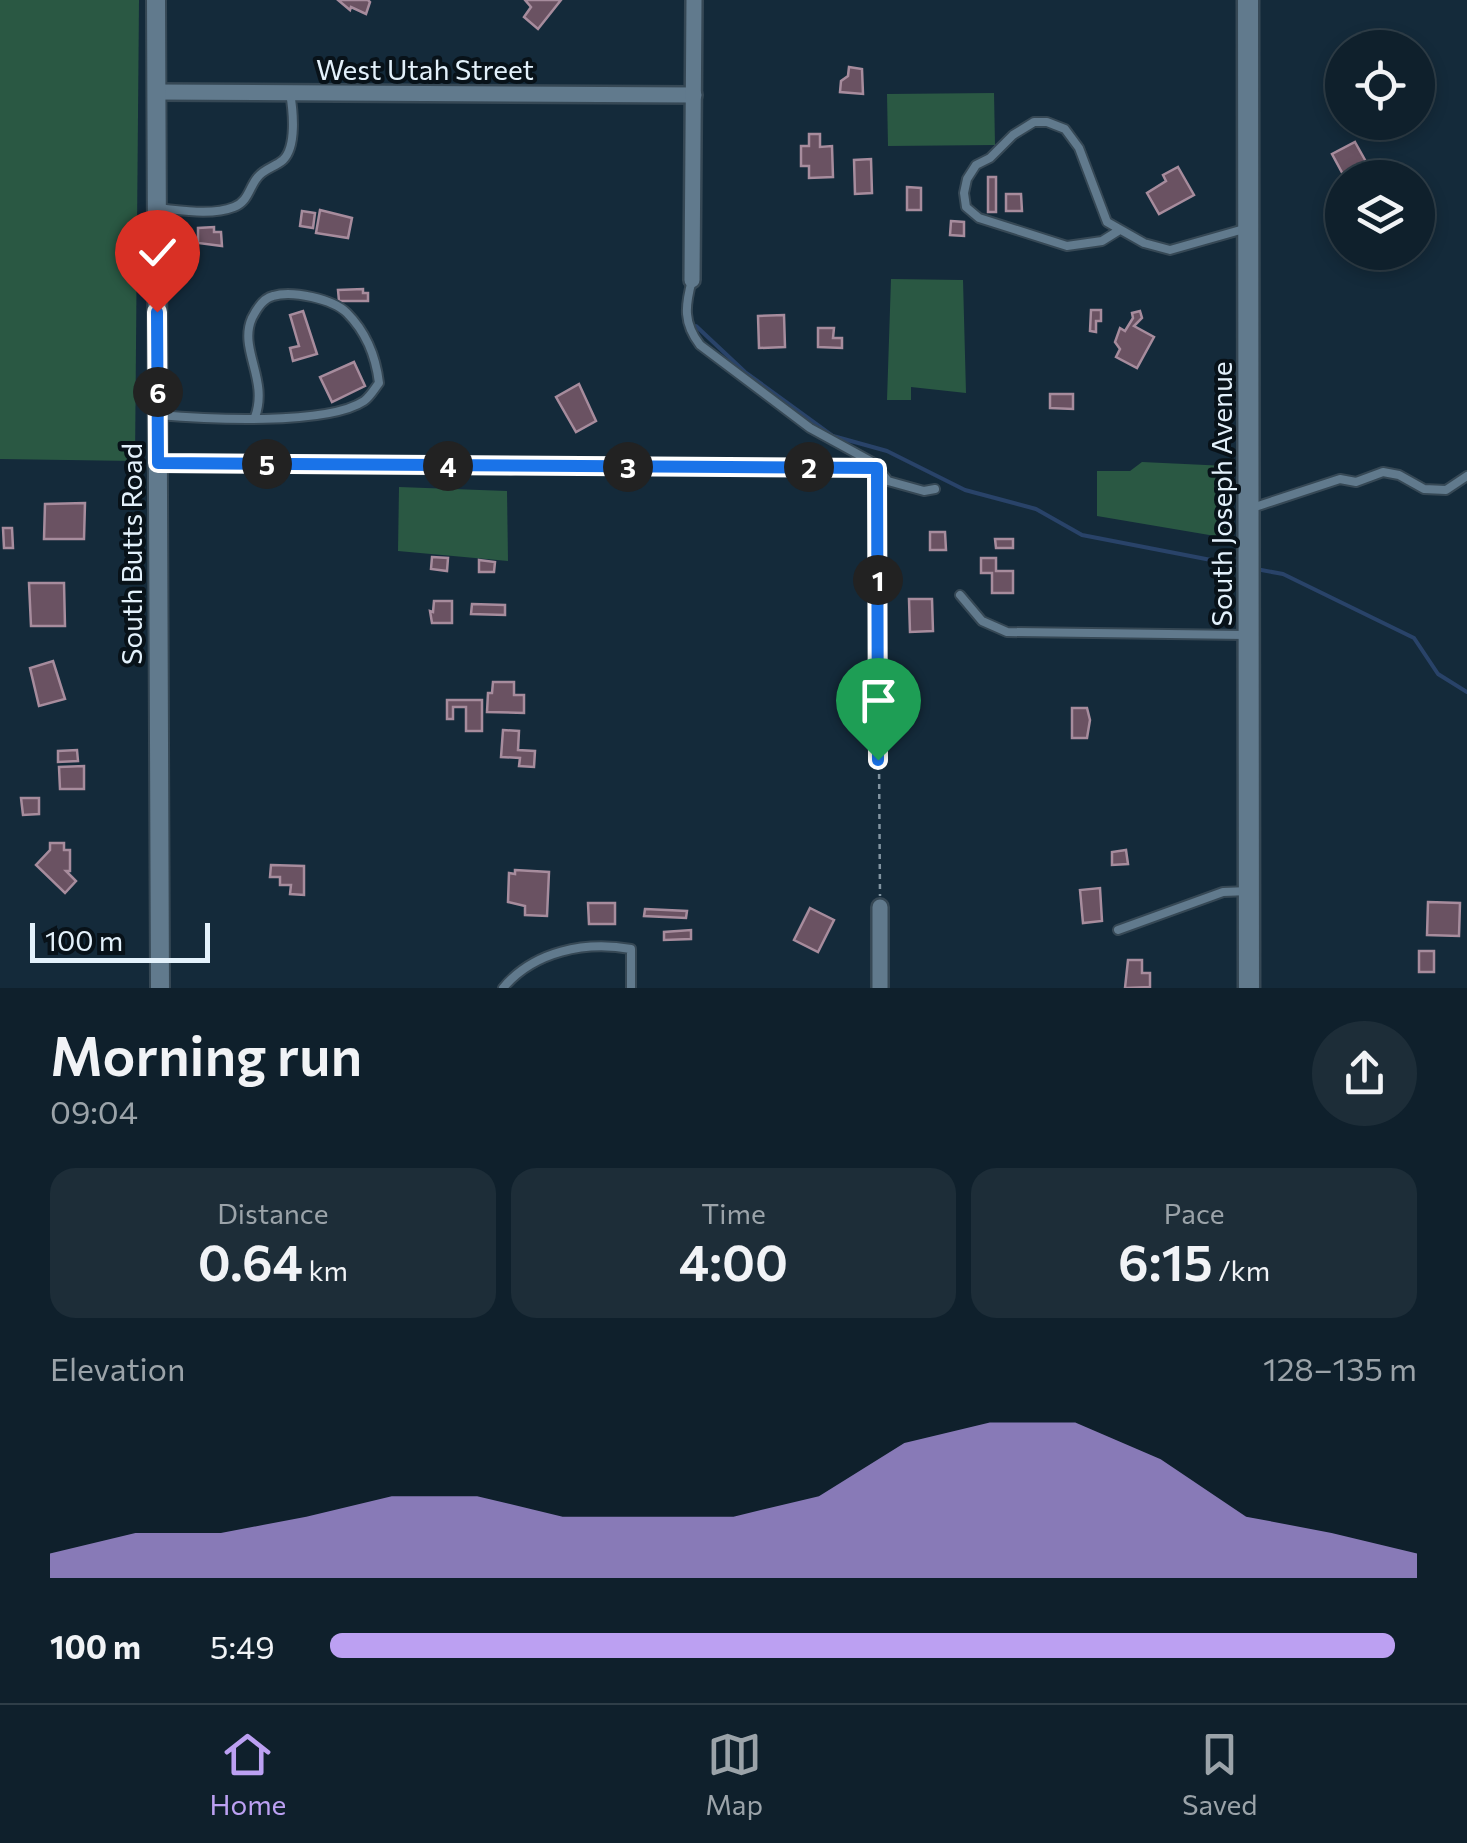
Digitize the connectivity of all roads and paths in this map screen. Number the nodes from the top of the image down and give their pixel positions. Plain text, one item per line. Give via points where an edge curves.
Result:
1 (156, 0) edge
2 (694, 0) edge
3 (1248, 0) edge
4 (156, 92) junction
5 (290, 93) junction
6 (694, 96) junction
7 (157, 208) junction
8 (1248, 228) junction
9 (1118, 231) junction
10 (692, 280) joint
11 (158, 415) junction
12 (255, 417) junction
13 (158, 463) junction
14 (511, 466) joint
15 (877, 468) junction
16 (1467, 476) edge
17 (935, 489) dead end
18 (1248, 509) junction
19 (960, 594) dead end
20 (1248, 636) junction
21 (1249, 891) junction
22 (880, 907) joint
23 (1118, 930) dead end
24 (160, 988) edge
25 (503, 988) edge
26 (631, 988) edge
27 (880, 988) edge
28 (1249, 988) edge

1 - 4 street, South Butts Road
2 - 6 street
3 - 8 main road, South Joseph Avenue
4 - 5 street, West Utah Street
4 - 7 street, South Butts Road
5 - 6 street, West Utah Street
5 - 7 lane via 288,154 258,176 247,198 215,210
6 - 10 street
7 - 11 street, South Butts Road
8 - 9 lane via 1170,250
8 - 18 main road, South Joseph Avenue
9 - 9 lane via 1107,222 1080,148 1065,129 1046,122 1034,122 976,165 964,193 979,218 1067,246 1102,241
10 - 15 lane via 686,317 700,345 810,428
11 - 12 lane
11 - 13 street, South Butts Road
12 - 12 lane via 318,418 364,400 379,383 376,358 346,312 306,296 273,296 261,304 248,331 262,399
13 - 14 street
13 - 24 street, South Butts Road
14 - 15 path
15 - 17 lane via 888,482
15 - 22 path
16 - 18 lane via 1446,490 1424,490 1383,472
18 - 20 main road, South Joseph Avenue
19 - 20 lane via 982,621 1007,632
20 - 21 main road, South Joseph Avenue
21 - 23 lane via 1224,892
21 - 28 main road, South Joseph Avenue
22 - 27 street
25 - 26 lane via 537,958 619,947 631,949

